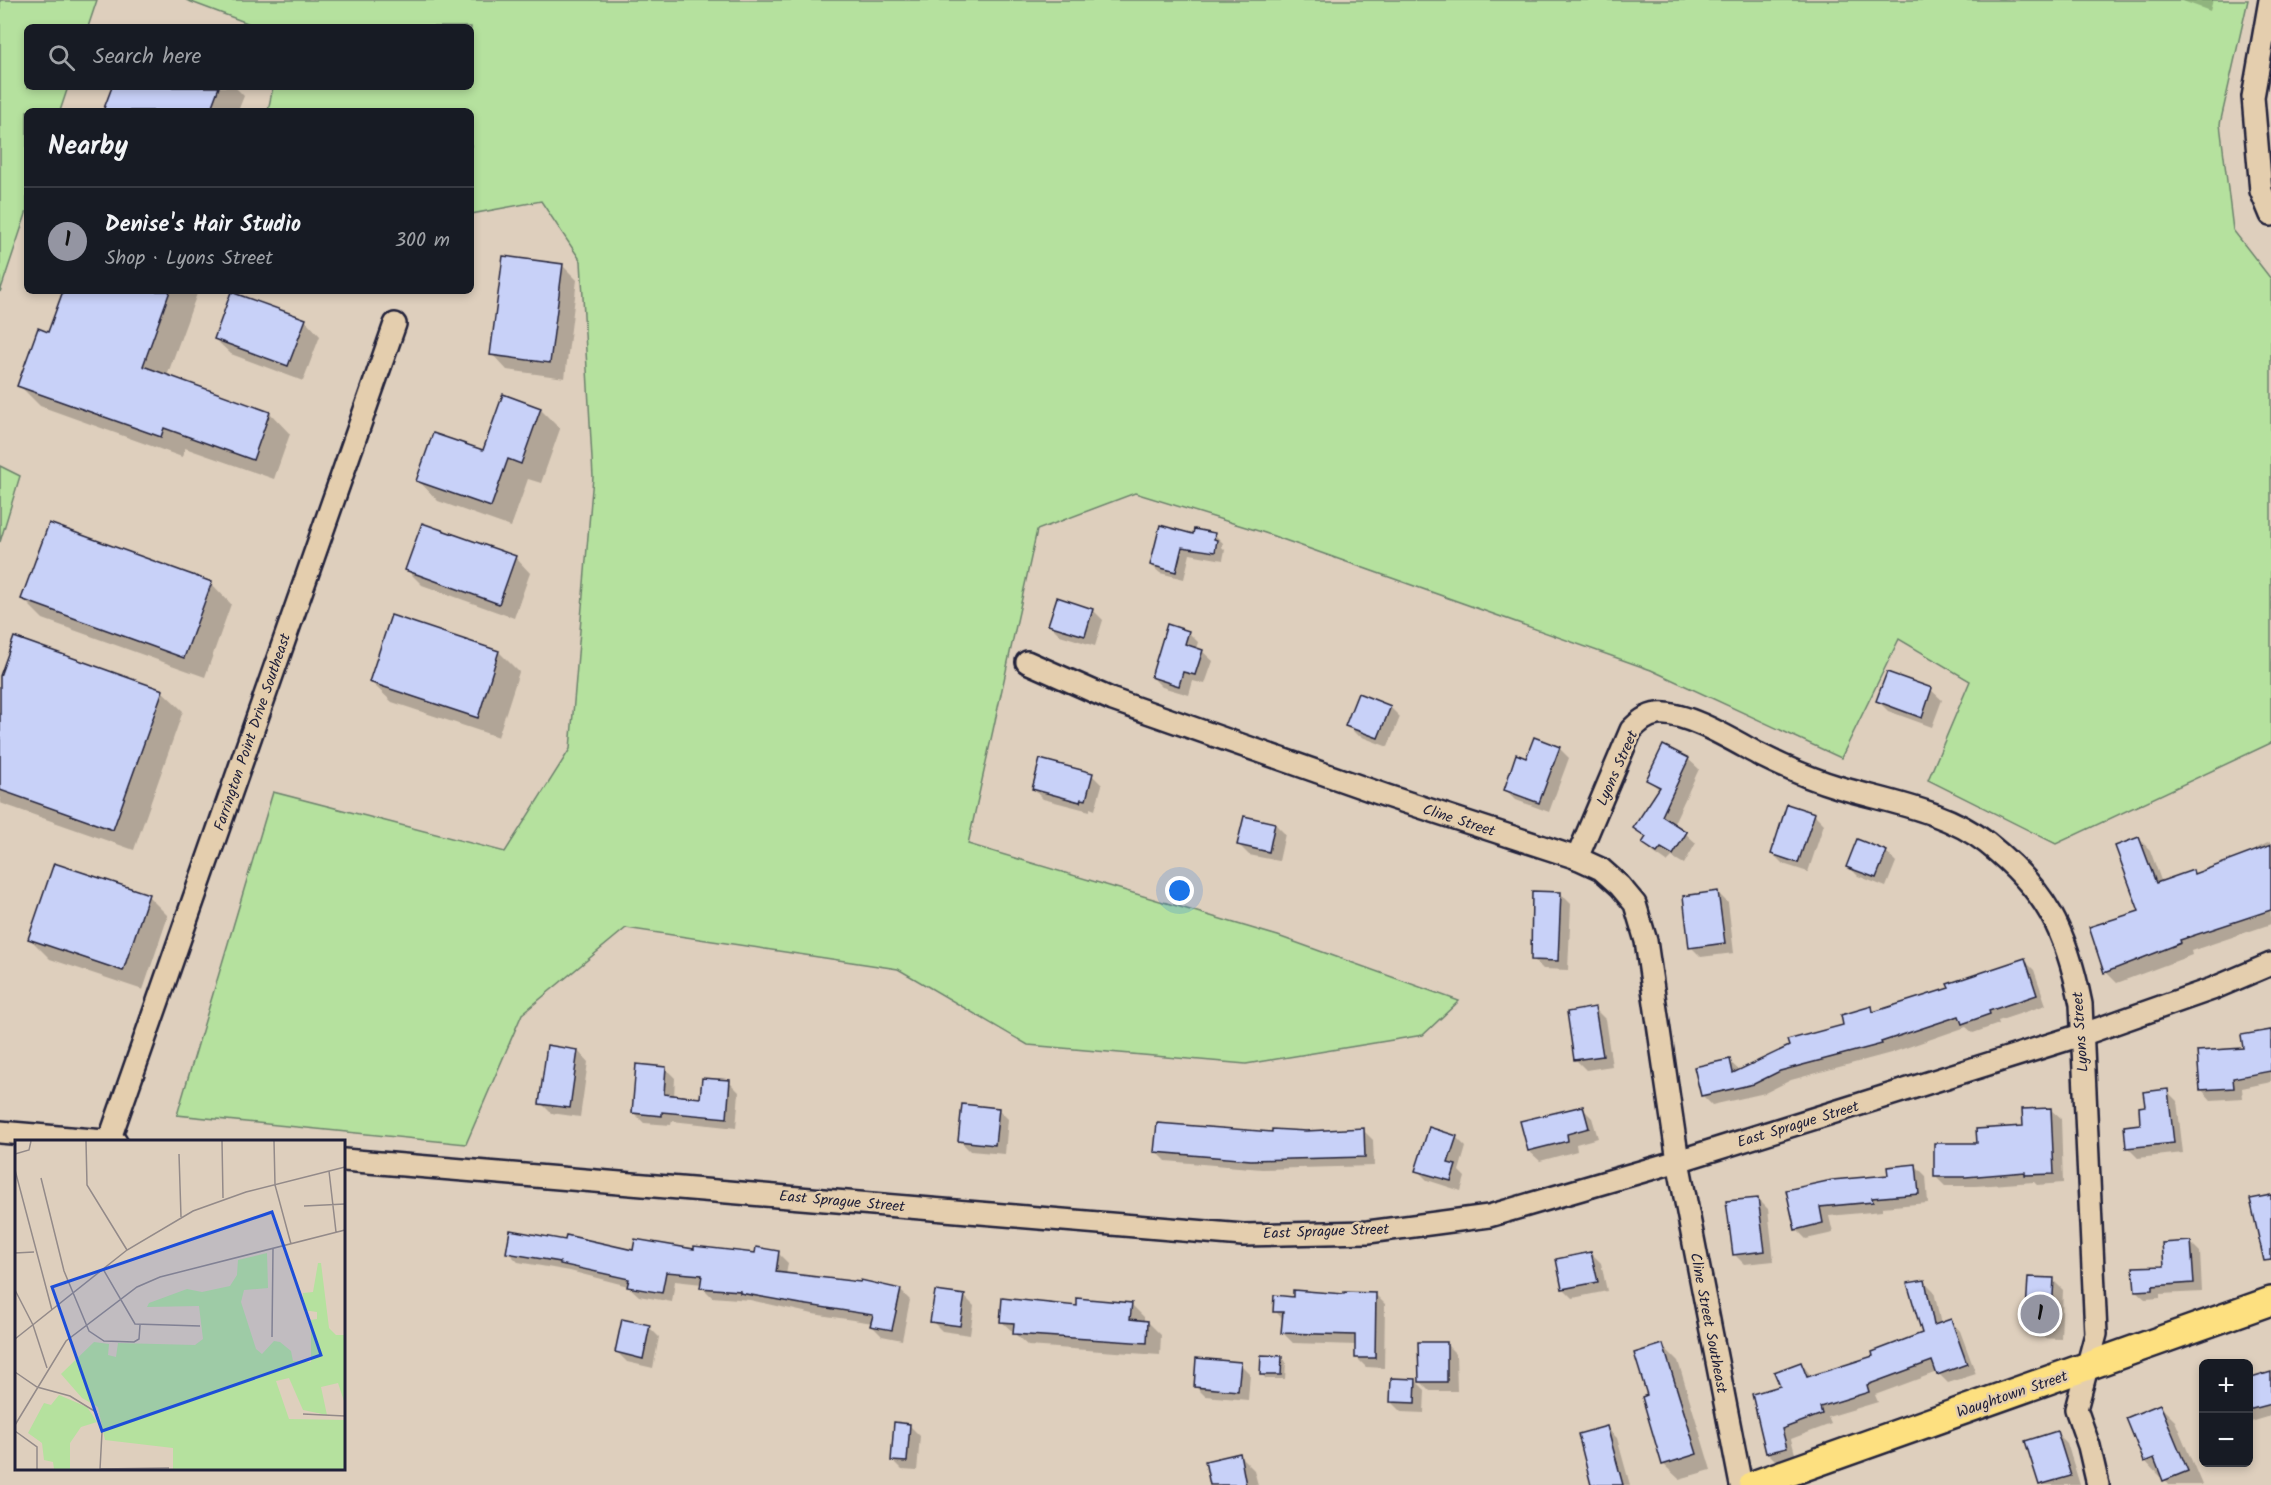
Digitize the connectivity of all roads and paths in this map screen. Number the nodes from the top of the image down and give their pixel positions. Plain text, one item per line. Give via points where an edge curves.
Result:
1 (2270, 0) edge
2 (2271, 215) edge
3 (395, 324) dead end
4 (1027, 662) dead end
5 (1577, 858) junction
6 (2271, 964) edge
7 (2081, 1035) junction
8 (0, 1132) edge
9 (97, 1140) edge
10 (109, 1140) edge
11 (345, 1160) edge
12 (1678, 1161) junction
13 (2271, 1301) edge
14 (2087, 1367) junction
15 (1741, 1485) edge
16 (1753, 1485) edge
17 (2098, 1485) edge

1 - 2 street via 2253,97 2261,191
3 - 10 street, Farrington Point Drive Southeast
4 - 5 street, Cline Street via 1113,700
5 - 7 street, Lyons Street via 1631,730 1642,719 1658,714 1692,719 1781,766 1934,814 1986,842 2035,889 2063,936 2081,1004
5 - 12 street, Cline Street via 1602,869 1635,904 1646,941
6 - 7 street, East Sprague Street
7 - 12 street, East Sprague Street
7 - 14 street, Lyons Street via 2096,1334
8 - 9 street
11 - 12 street, East Sprague Street via 1243,1234 1368,1232 1489,1216
12 - 15 street, Cline Street Southeast
13 - 14 main road, Waughtown Street
14 - 16 main road, Waughtown Street
14 - 17 street, Lyons Street via 2076,1409

